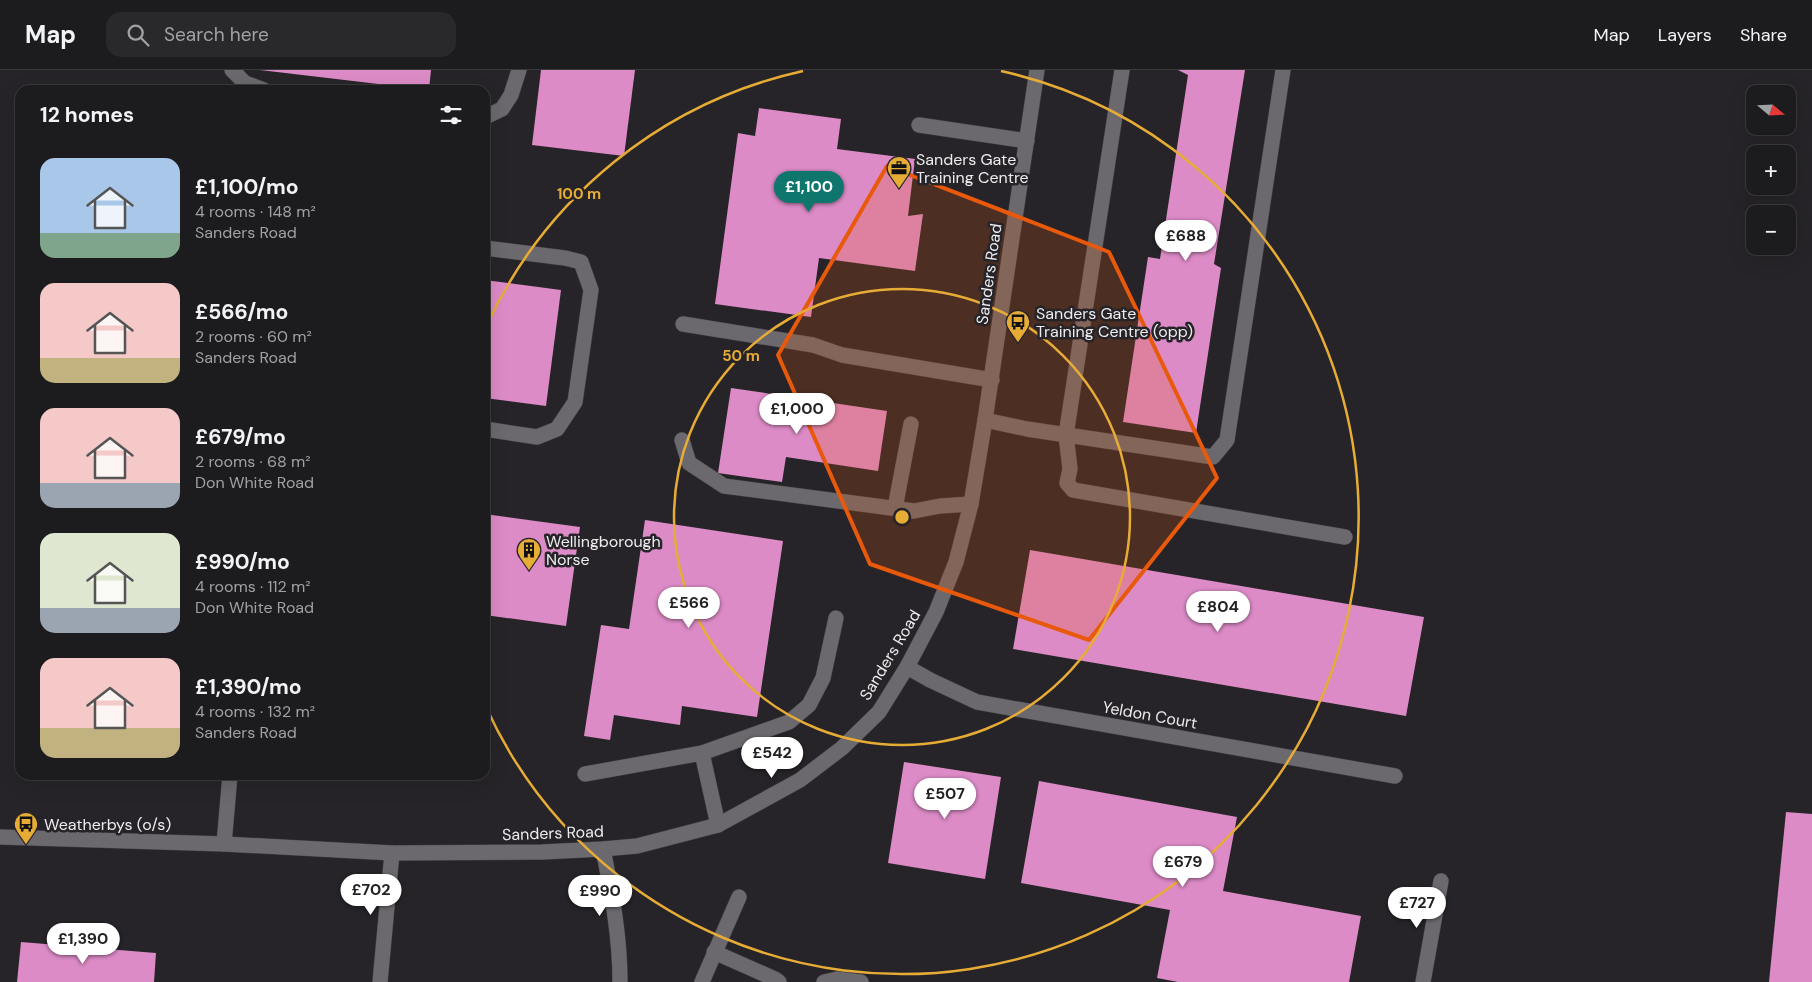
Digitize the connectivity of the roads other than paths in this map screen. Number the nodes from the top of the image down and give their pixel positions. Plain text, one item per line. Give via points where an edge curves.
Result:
1 (232, 70) edge
2 (518, 70) edge
3 (1037, 70) edge
4 (1122, 70) edge
5 (1283, 70) edge
6 (250, 85) edge
7 (490, 115) edge
8 (919, 125) dead end
9 (1026, 141) junction
10 (490, 249) edge
11 (683, 324) dead end
12 (992, 380) junction
13 (985, 420) junction
14 (911, 424) dead end
15 (490, 430) edge
16 (1066, 434) junction
17 (682, 440) dead end
18 (971, 504) junction
19 (895, 508) junction
20 (1346, 537) dead end
21 (836, 618) dead end
22 (907, 667) junction
23 (702, 753) junction
24 (585, 774) dead end
25 (1395, 776) dead end
26 (230, 780) edge
27 (718, 824) junction
28 (0, 837) edge
29 (224, 844) junction
30 (602, 850) junction
31 (392, 853) junction
32 (1441, 881) dead end
33 (739, 897) dead end
34 (714, 952) junction
35 (380, 982) edge
36 (620, 982) edge
37 (702, 982) edge
38 (779, 982) edge
39 (824, 982) edge
40 (860, 982) edge
41 (1423, 982) edge

1 - 6 street
2 - 7 street via 511,94 502,109
3 - 9 street, Sanders Road
4 - 16 street
5 - 16 street via 1227,440 1213,457
8 - 9 street
9 - 12 street, Sanders Road
10 - 15 street via 581,262 591,290 575,402 557,429 537,437
11 - 12 street via 813,345 842,355
12 - 13 street, Sanders Road
13 - 16 street
13 - 18 street, Sanders Road
14 - 19 street
16 - 20 street via 1070,469 1067,482 1073,490
17 - 19 street via 689,463 724,486
18 - 19 street via 914,511
18 - 22 street, Sanders Road via 956,562 936,612
21 - 23 street via 823,678 809,705 789,722
22 - 25 street, Yeldon Court via 977,702
22 - 27 street, Sanders Road via 879,712 842,748 800,780
23 - 24 street
23 - 27 street
26 - 29 street
27 - 30 street, Sanders Road via 637,846
28 - 29 street, Sanders Road
29 - 31 street, Sanders Road
30 - 31 street, Sanders Road
30 - 36 street via 614,906
31 - 35 street
32 - 41 street
33 - 34 street
34 - 37 street
34 - 38 street
39 - 40 street via 838,979

